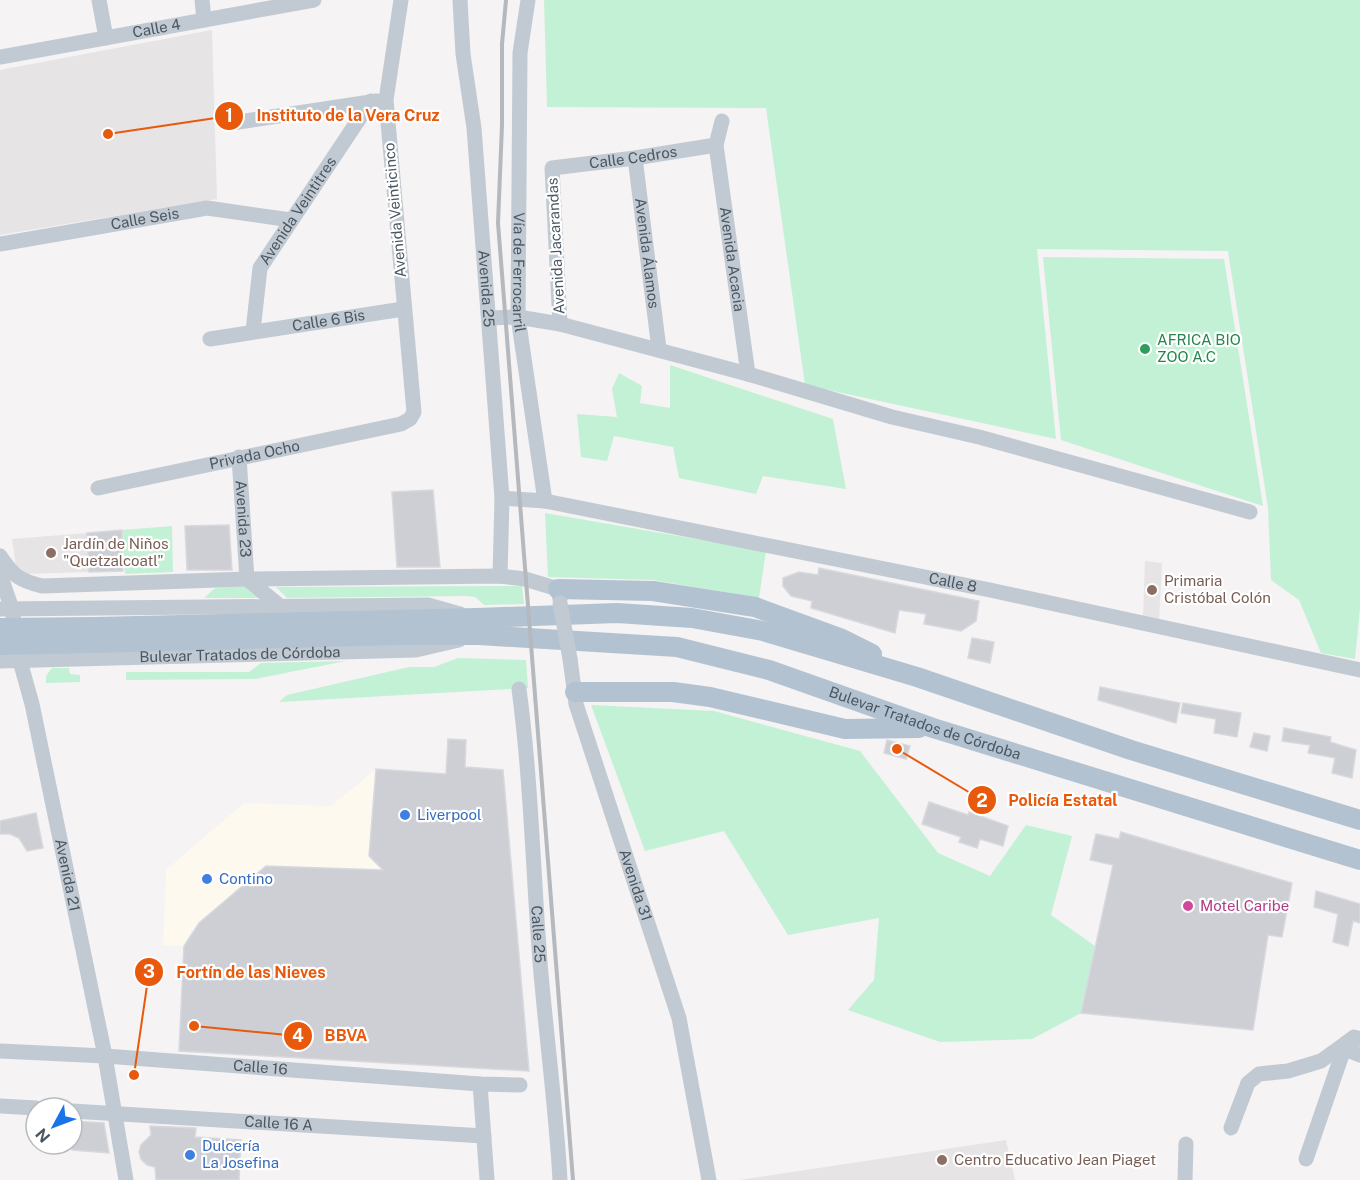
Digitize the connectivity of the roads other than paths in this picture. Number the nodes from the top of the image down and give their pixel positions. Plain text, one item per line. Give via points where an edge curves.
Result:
1 (99, 0) edge
2 (202, 0) edge
3 (314, 0) edge
4 (401, 0) edge
5 (460, 0) edge
6 (528, 0) edge
7 (204, 20) junction
8 (106, 38) junction
9 (0, 57) edge
10 (378, 100) junction
11 (722, 122) dead end
12 (232, 123) dead end
13 (716, 145) junction
14 (635, 158) junction
15 (552, 168) joint
16 (291, 220) junction
17 (0, 244) edge
18 (403, 309) junction
19 (518, 317) junction
20 (489, 318) junction
21 (560, 324) junction
22 (253, 332) junction
23 (210, 339) dead end
24 (659, 349) junction
25 (748, 374) junction
26 (410, 419) joint
27 (239, 457) junction
28 (98, 488) dead end
29 (502, 498) junction
30 (545, 501) junction
31 (1250, 512) dead end
32 (0, 556) edge
33 (0, 574) edge
34 (500, 576) junction
35 (247, 579) junction
36 (202, 581) junction
37 (559, 596) junction
38 (186, 606) junction
39 (280, 606) junction
40 (6, 609) edge
41 (0, 622) edge
42 (478, 627) junction
43 (0, 628) edge
44 (94, 635) junction
45 (0, 645) edge
46 (0, 661) edge
47 (20, 661) junction
48 (1360, 670) edge
49 (917, 677) junction
50 (519, 689) dead end
51 (574, 692) junction
52 (933, 728) junction
53 (1356, 816) edge
54 (1360, 836) edge
55 (1360, 860) edge
56 (1353, 1041) edge
57 (0, 1051) edge
58 (1360, 1055) edge
59 (105, 1056) junction
60 (480, 1084) junction
61 (520, 1084) dead end
62 (0, 1106) edge
63 (24, 1107) edge
64 (84, 1112) edge
65 (114, 1113) junction
66 (1231, 1128) dead end
67 (484, 1136) junction
68 (1186, 1144) dead end
69 (1306, 1159) dead end
70 (126, 1180) edge
71 (487, 1180) edge
72 (560, 1180) edge
73 (709, 1180) edge
74 (1185, 1180) edge

1 - 8 street
2 - 7 street
3 - 7 street, Calle 4
4 - 10 street, Avenida Veinticinco
5 - 20 street, Avenida 25
6 - 19 street, Vía de Ferrocarril via 520,53
7 - 8 street, Calle 4
8 - 9 street, Calle 4
10 - 12 street
10 - 16 street, Avenida Veintitres
10 - 18 street, Avenida Veinticinco
11 - 13 street
13 - 14 street, Calle Cedros
13 - 25 street, Avenida Acacia
14 - 15 street, Calle Cedros
14 - 24 street, Avenida Álamos
15 - 21 street, Avenida Jacarandas
16 - 17 street, Calle Seis via 207,208
16 - 22 street, Avenida Veintitres via 260,268
18 - 22 street, Calle 6 Bis
18 - 26 street, Avenida Veinticinco via 414,412
19 - 20 street
19 - 21 street
19 - 30 street, Vía de Ferrocarril
20 - 29 street, Avenida 25
21 - 24 street
22 - 23 street, Calle 6 Bis
24 - 25 street
25 - 31 street via 892,417
26 - 27 street, Privada Ocho
27 - 28 street, Privada Ocho
27 - 35 street, Avenida 23
29 - 30 street
29 - 34 street, Avenida 25
30 - 48 street, Calle 8 via 990,590
32 - 36 street via 22,581 42,586
33 - 40 street, Avenida 21
34 - 35 street
34 - 37 street via 525,579
35 - 36 street
35 - 39 street
36 - 38 street
37 - 49 main road via 653,591 755,607 842,639
37 - 51 street, Avenida 31, bridge
38 - 39 street, Bulevar Tratados de Córdoba
38 - 40 street, Bulevar Tratados de Córdoba
39 - 42 street, Bulevar Tratados de Córdoba via 428,605
40 - 47 street, Avenida 21
41 - 47 street
42 - 44 main road, Bulevar Tratados de Córdoba
42 - 47 street, Bulevar Tratados de Córdoba via 416,650
42 - 49 main road, Bulevar Tratados de Córdoba via 617,613 692,618 763,631
42 - 52 main road, Bulevar Tratados de Córdoba via 677,647 769,670
43 - 44 main road, Bulevar Tratados de Córdoba, bridge
44 - 45 main road, Bulevar Tratados de Córdoba, bridge
46 - 47 street, Bulevar Tratados de Córdoba
47 - 59 street, Avenida 21
49 - 53 main road, Bulevar Tratados de Córdoba via 1131,750
50 - 72 street, Calle 25
51 - 52 main road via 673,692 845,729
51 - 73 street, Avenida 31 via 679,1018
52 - 55 main road, Bulevar Tratados de Córdoba
53 - 54 main road
56 - 58 street via 1350,1051
56 - 66 street via 1321,1061 1288,1071 1259,1074 1248,1083
56 - 69 street
57 - 59 street, Calle 16
59 - 60 street, Calle 16
59 - 65 street, Avenida 21
60 - 61 street, Calle 16
60 - 67 street
62 - 63 street
64 - 65 street, Calle 16 A
65 - 67 street, Calle 16 A
65 - 70 street, Avenida 21
67 - 71 street
68 - 74 street

